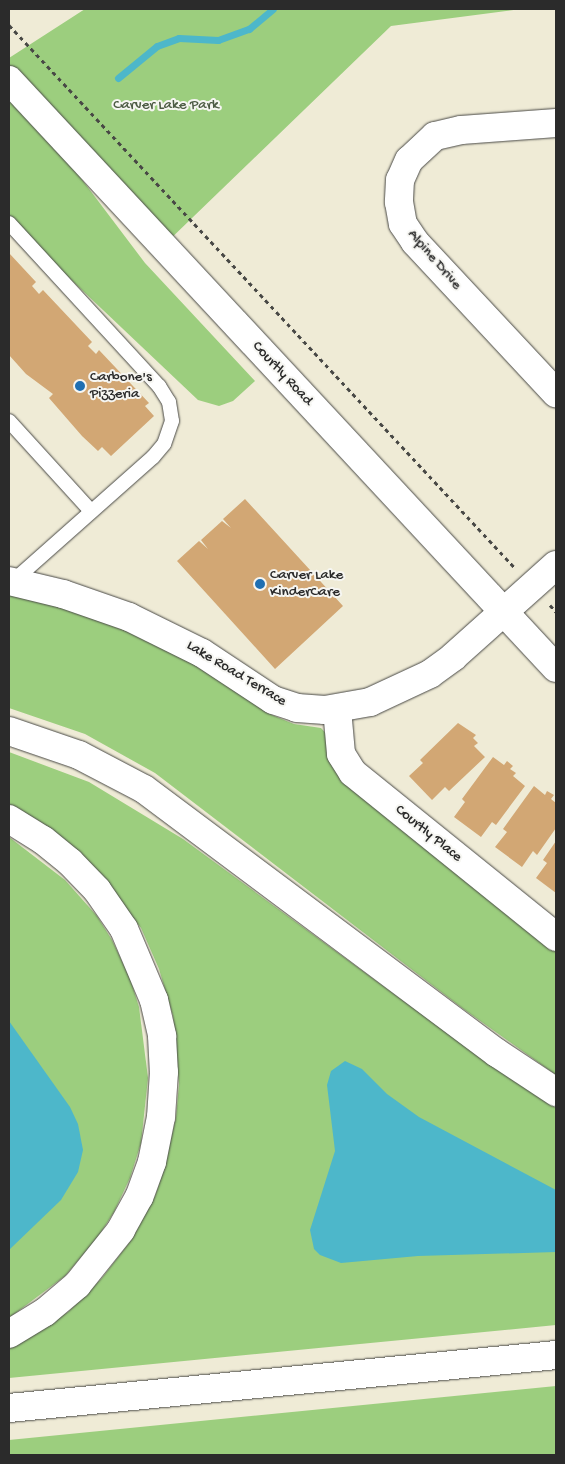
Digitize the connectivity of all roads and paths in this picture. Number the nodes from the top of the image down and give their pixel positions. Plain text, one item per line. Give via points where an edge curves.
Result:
1 (9, 25) edge
2 (9, 80) edge
3 (556, 123) edge
4 (9, 224) edge
5 (556, 393) edge
6 (9, 421) edge
7 (91, 511) junction
8 (556, 565) edge
9 (10, 582) edge
10 (533, 587) junction
11 (504, 612) junction
12 (556, 612) edge
13 (556, 668) edge
14 (337, 709) junction
15 (9, 731) edge
16 (9, 818) edge
17 (556, 937) edge
18 (556, 1092) edge
19 (9, 1334) edge
20 (556, 1356) edge
21 (9, 1408) edge

1 - 10 path
2 - 11 main road, Courtly Road
3 - 5 main road, Alpine Drive via 462,130 436,136 409,160 400,180 399,202 404,224 415,242
4 - 7 lane via 159,386 169,402 172,421 164,444
6 - 7 lane
7 - 9 lane
8 - 10 main road, Lake Road Terrace
9 - 14 main road, Lake Road Terrace via 75,597 156,628 279,702 304,710
10 - 11 main road, Lake Road Terrace
10 - 12 path
11 - 13 main road, Courtly Road
11 - 14 main road, Lake Road Terrace via 453,657 425,676 378,700
14 - 17 main road, Courtly Place via 342,754 353,773
15 - 18 main road via 85,757 144,789 489,1047
16 - 19 main road via 70,862 96,890 124,929 136,950 154,1000 164,1072 155,1150 141,1192 124,1225 77,1285 45,1312
20 - 21 main road

